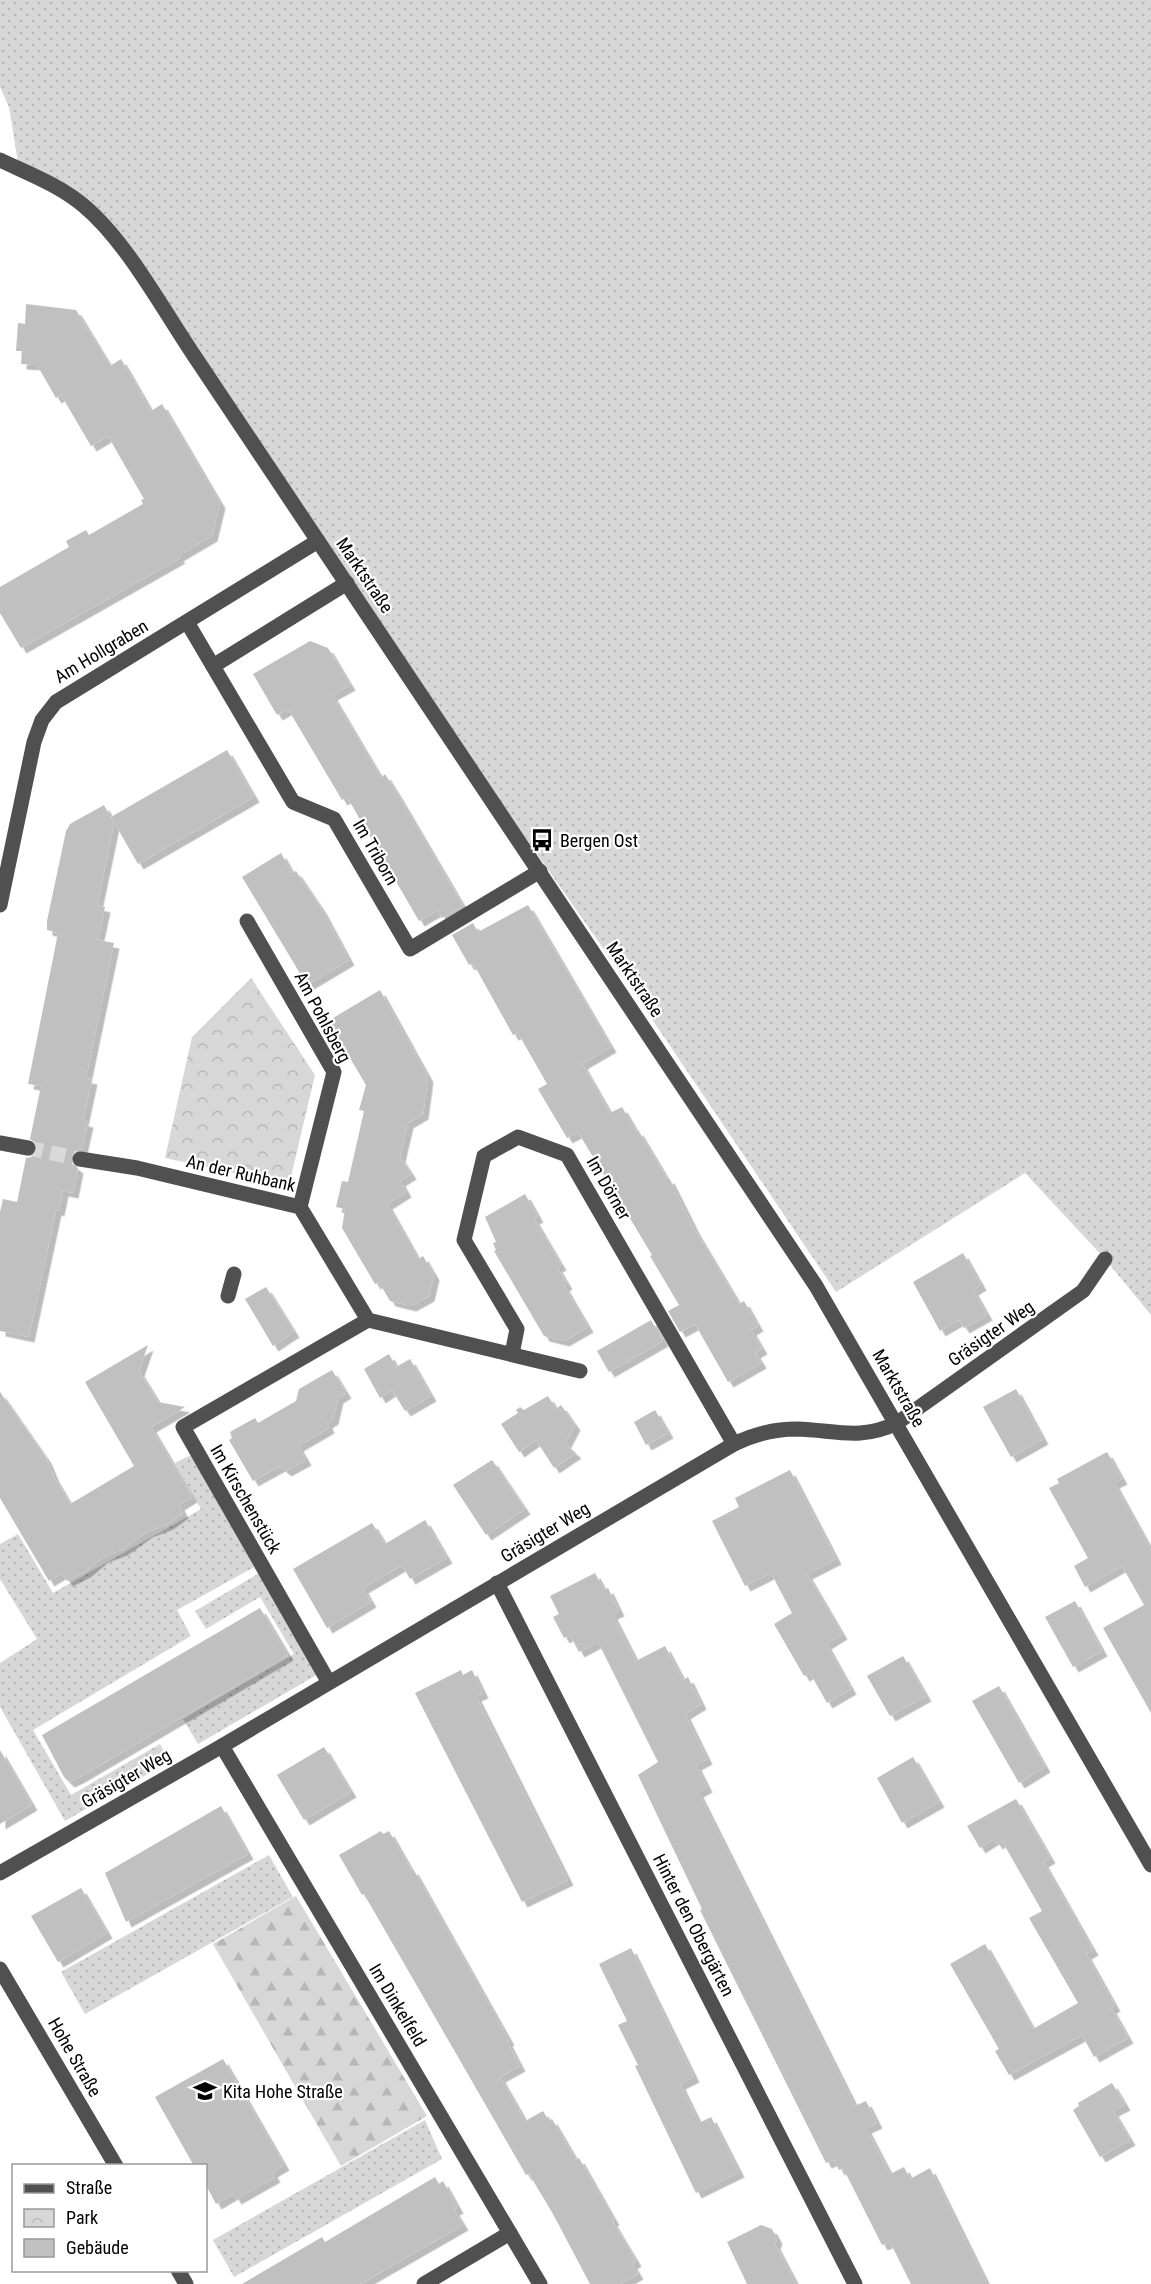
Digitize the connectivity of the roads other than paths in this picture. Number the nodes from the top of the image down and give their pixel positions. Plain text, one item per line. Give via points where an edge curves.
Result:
1 (0, 160) edge
2 (19, 169) junction
3 (0, 171) edge
4 (318, 541) junction
5 (347, 583) junction
6 (187, 622) junction
7 (213, 666) junction
8 (540, 871) junction
9 (0, 905) edge
10 (247, 921) dead end
11 (0, 1143) edge
12 (28, 1148) tunnel mouth
13 (80, 1160) tunnel mouth
14 (300, 1207) junction
15 (1105, 1259) dead end
16 (234, 1274) dead end
17 (228, 1296) dead end
18 (368, 1320) junction
19 (512, 1354) junction
20 (580, 1371) dead end
21 (897, 1424) junction
22 (734, 1444) junction
23 (497, 1583) junction
24 (328, 1682) junction
25 (222, 1746) junction
26 (1151, 1864) edge
27 (0, 1873) edge
28 (0, 1969) edge
29 (115, 2164) edge
30 (510, 2233) junction
31 (424, 2284) edge
32 (540, 2284) edge
33 (855, 2284) edge

1 - 2 street, Marktstraße
2 - 3 street
2 - 4 street, Marktstraße via 68,194 106,229
4 - 5 street, Marktstraße
4 - 6 street, Am Hollgraben
5 - 7 street
5 - 8 street, Marktstraße
6 - 7 street, Im Triborn
6 - 9 street, Am Hollgraben via 81,685 56,702 42,720
7 - 8 street, Im Triborn via 293,802 334,819 410,949
8 - 21 street, Marktstraße via 816,1286
10 - 14 street, Am Pohlsberg via 334,1072
11 - 12 street
13 - 14 street, An der Ruhbank via 137,1168
14 - 18 street, An der Ruhbank
15 - 21 street, Gräsigter Weg via 1083,1292
16 - 17 street
18 - 19 street
18 - 24 street, Im Kirschenstück via 183,1427
19 - 20 street
19 - 22 street, Im Dörner via 517,1329 464,1240 484,1156 518,1137 567,1155
21 - 22 street, Gräsigter Weg via 879,1432 855,1435 798,1429 770,1431
21 - 26 street, Marktstraße
22 - 23 street, Gräsigter Weg
23 - 24 street, Gräsigter Weg
23 - 33 street, Hinter den Obergärten
24 - 25 street, Gräsigter Weg
25 - 27 street, Gräsigter Weg
25 - 30 street, Im Dinkelfeld
28 - 29 street, Hohe Straße
30 - 31 street
30 - 32 street, Im Dinkelfeld

